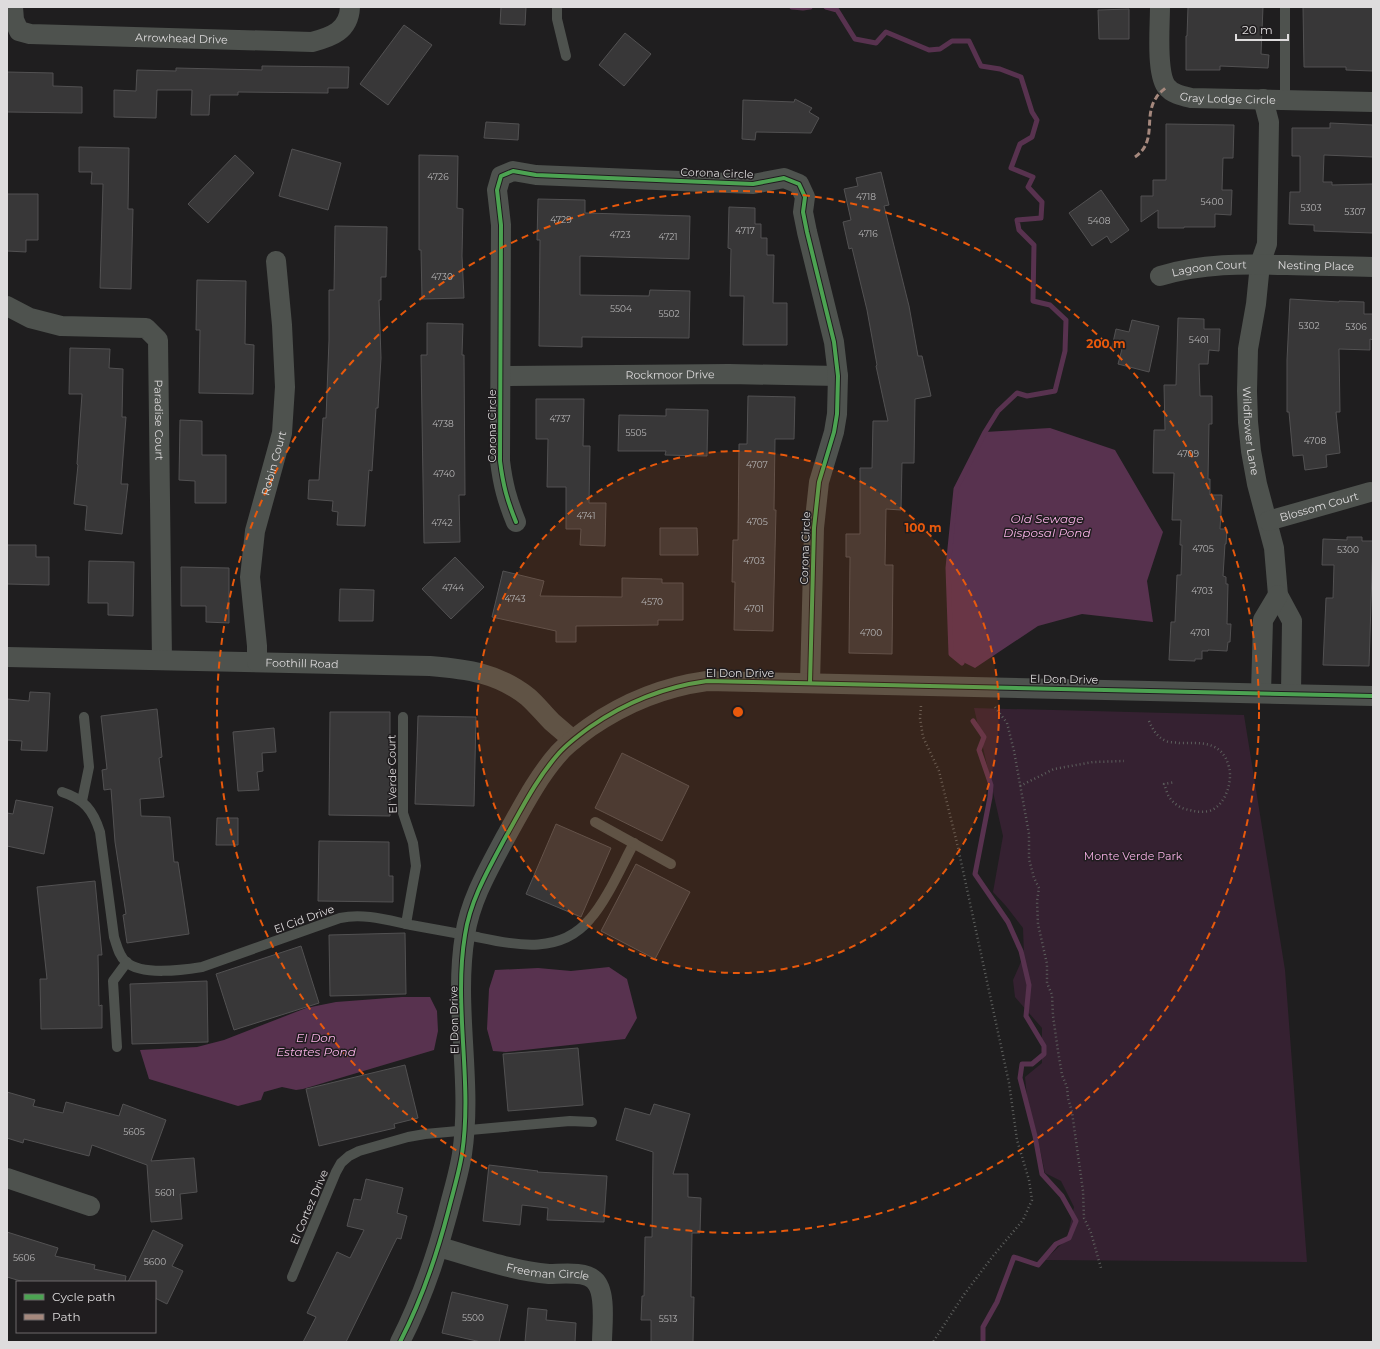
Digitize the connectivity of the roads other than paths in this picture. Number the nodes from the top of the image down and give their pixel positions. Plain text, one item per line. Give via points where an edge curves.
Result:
1 (14, 7) edge
2 (350, 7) edge
3 (557, 7) edge
4 (1160, 7) edge
5 (1285, 7) edge
6 (566, 56) dead end
7 (1263, 99) junction
8 (1285, 100) junction
9 (1373, 102) edge
10 (276, 261) dead end
11 (1260, 264) junction
12 (1373, 267) edge
13 (1160, 276) dead end
14 (7, 306) edge
15 (501, 376) junction
16 (838, 376) junction
17 (1370, 492) dead end
18 (1268, 520) junction
19 (516, 522) dead end
20 (1278, 595) junction
21 (7, 657) edge
22 (162, 660) junction
23 (257, 662) junction
24 (810, 683) junction
25 (1261, 693) junction
26 (1291, 693) junction
27 (1373, 696) edge
28 (84, 717) dead end
29 (403, 717) dead end
30 (573, 740) junction
31 (62, 792) dead end
32 (82, 801) junction
33 (595, 822) dead end
34 (634, 843) junction
35 (671, 864) dead end
36 (406, 924) junction
37 (465, 935) junction
38 (127, 962) junction
39 (117, 1047) dead end
40 (592, 1122) dead end
41 (464, 1130) junction
42 (7, 1178) edge
43 (90, 1206) dead end
44 (439, 1247) junction
45 (292, 1277) dead end
46 (400, 1342) edge
47 (602, 1342) edge

1 - 2 street, Arrowhead Drive via 14,20 19,31 30,34 312,42 329,38 342,29
3 - 6 lane via 557,19
4 - 7 street, Gray Lodge Circle via 1160,58 1166,87 1177,95 1191,98
5 - 8 lane
7 - 8 street, Gray Lodge Circle
7 - 11 street, Wildflower Lane via 1256,122 1262,154 1261,205 1253,244
8 - 9 street, Gray Lodge Circle
10 - 23 street, Robin Court via 285,387 282,433 255,531 250,577
11 - 12 street, Nesting Place
11 - 13 street, Lagoon Court via 1214,265
11 - 18 street, Wildflower Lane via 1248,349 1246,391 1251,451 1257,484
14 - 22 street, Paradise Court via 30,318 61,326 146,328 158,340
15 - 16 street, Rockmoor Drive
15 - 16 street, Corona Circle via 501,225 497,190 501,176 512,171 536,175 753,184 784,178 799,184 805,197 803,212 834,342
15 - 19 street, Corona Circle via 502,483
16 - 24 street, Corona Circle via 837,414 819,482 815,521
17 - 18 street, Blossom Court
18 - 20 street, Wildflower Lane via 1274,548
20 - 25 street via 1263,620
20 - 26 street, Wildflower Lane via 1292,621
21 - 22 street, Foothill Road
22 - 23 street, Foothill Road
23 - 30 street, Foothill Road via 430,666 480,672 515,688
24 - 25 street, El Don Drive
24 - 30 street, El Don Drive via 707,681 673,687 620,708
25 - 26 street, El Don Drive
26 - 27 street, El Don Drive
28 - 32 lane via 89,767
29 - 36 lane, El Verde Court via 403,813 413,843 416,866
30 - 37 street, El Don Drive via 560,752 532,789 492,861 475,897
31 - 32 lane
32 - 38 lane via 96,819 100,832 114,937 119,951
33 - 34 lane
34 - 35 lane
34 - 37 lane, El Cid Drive via 599,907 581,928 572,934 549,943 528,945 515,945
36 - 37 lane, El Cid Drive
36 - 38 lane, El Cid Drive via 353,915 202,967 187,970 146,970 136,968
37 - 41 street, El Don Drive via 462,981
38 - 39 lane via 113,980
40 - 41 lane, El Cortez Drive via 570,1121
41 - 44 street, El Don Drive via 459,1170
41 - 45 lane, El Cortez Drive via 408,1137 349,1156 336,1172
42 - 43 street
44 - 46 street, El Don Drive via 424,1292
44 - 47 street, Freeman Circle via 520,1270 548,1274 579,1274 595,1280 603,1300

